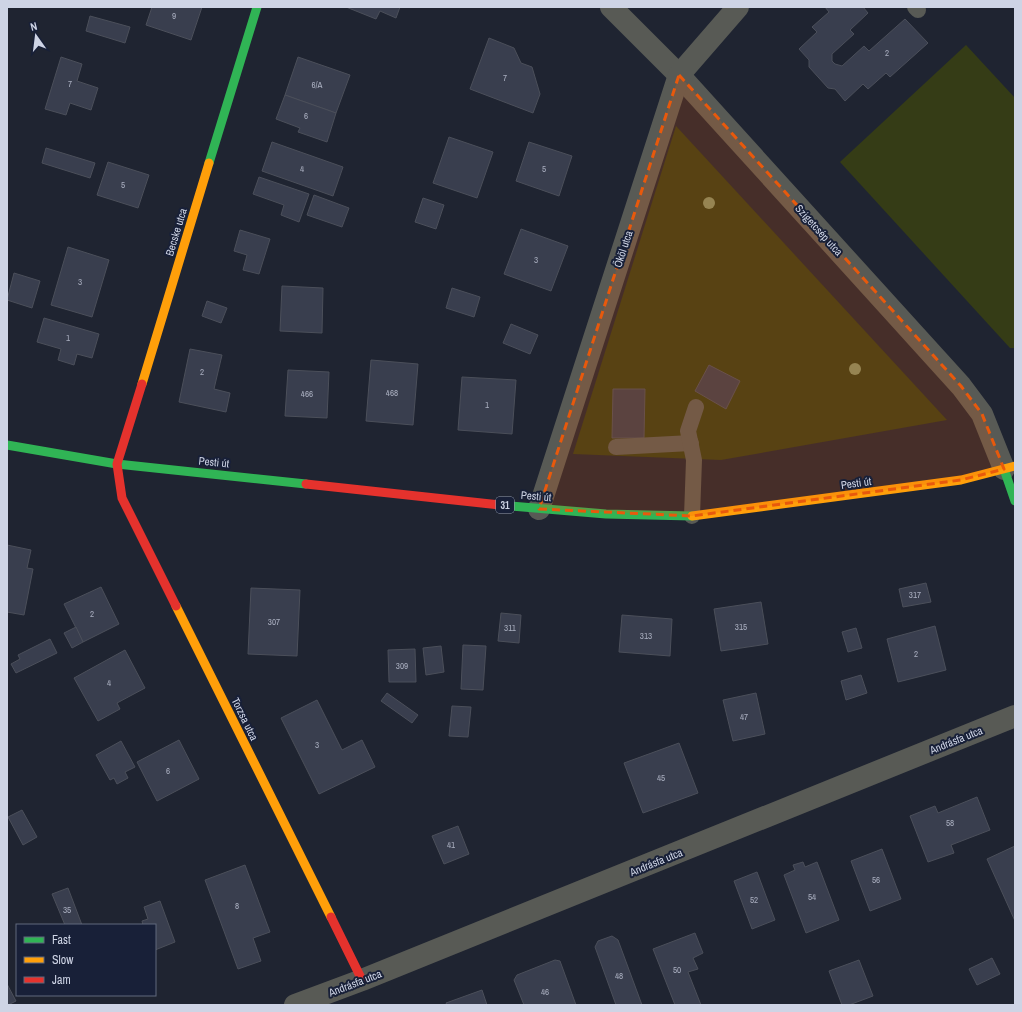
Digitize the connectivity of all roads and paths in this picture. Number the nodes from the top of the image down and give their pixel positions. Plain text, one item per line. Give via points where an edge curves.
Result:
1 (257, 7) edge
2 (611, 7) edge
3 (738, 7) edge
4 (679, 75) junction
5 (696, 407) dead end
6 (691, 443) junction
7 (7, 445) edge
8 (616, 447) dead end
9 (117, 464) junction
10 (1009, 468) edge
11 (1015, 501) edge
12 (539, 509) junction
13 (692, 516) junction
14 (1015, 716) edge
15 (362, 980) junction
16 (296, 1005) edge

1 - 9 street, Becske utca
2 - 4 street, Szigetcsép utca
3 - 4 street, Ököl utca
4 - 10 street, Szigetcsép utca via 961,386 982,414
4 - 12 street, Ököl utca
5 - 6 lane via 688,431
6 - 8 lane
6 - 13 lane via 694,460
7 - 9 street, Pesti út / 31
9 - 12 street, Pesti út / 31
9 - 15 street, Torzsa utca via 122,498
10 - 11 street
10 - 13 street, Pesti út / 31 via 961,480
12 - 13 street, Pesti út / 31
14 - 15 street, Andrásfa utca
15 - 16 street, Andrásfa utca

